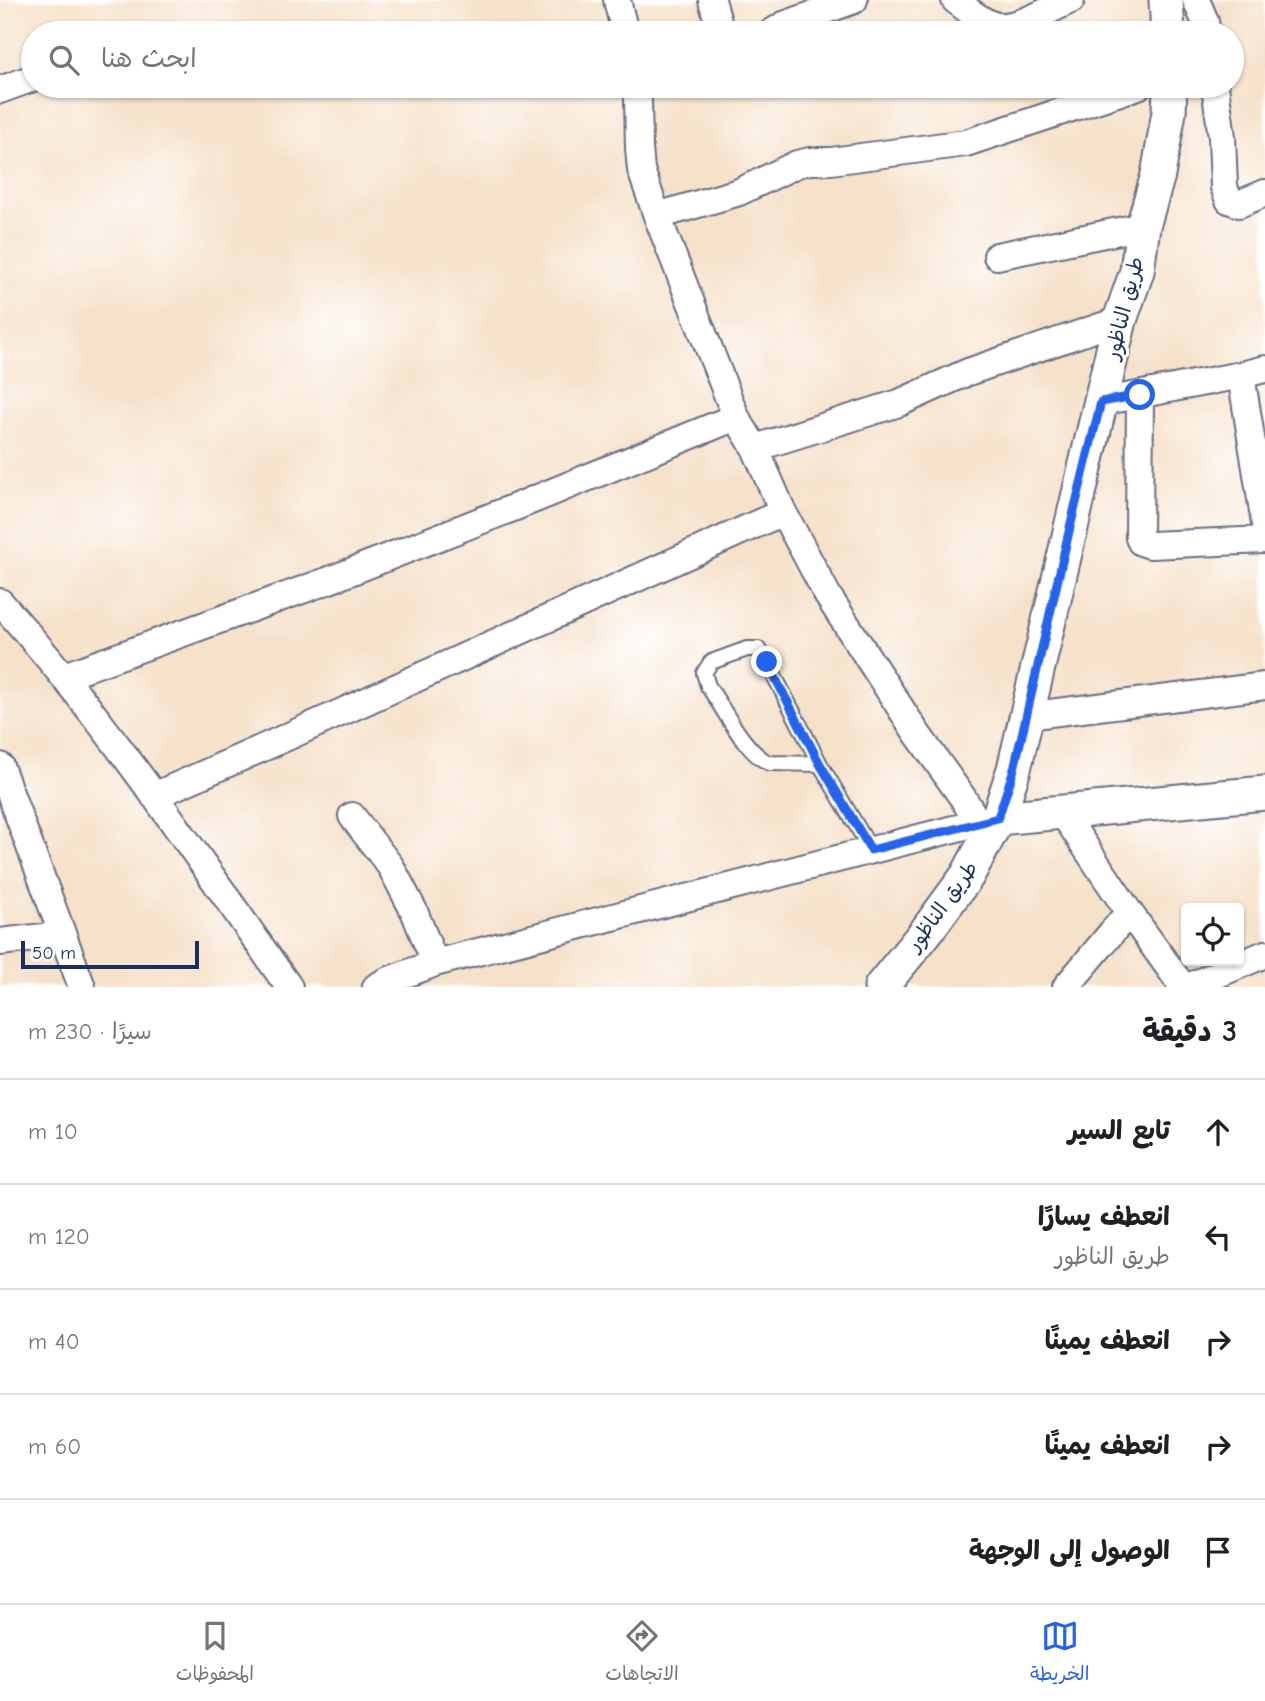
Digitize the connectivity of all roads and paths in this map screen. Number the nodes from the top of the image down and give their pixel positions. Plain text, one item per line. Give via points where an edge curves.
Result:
1 (617, 0) edge
2 (712, 0) edge
3 (955, 0) edge
4 (1071, 0) edge
5 (841, 2) edge
6 (1176, 9) edge
7 (622, 21) edge
8 (718, 21) edge
9 (792, 21) edge
10 (986, 21) edge
11 (1022, 21) edge
12 (1192, 21) edge
13 (21, 82) edge
14 (0, 90) edge
15 (638, 98) edge
16 (1102, 98) edge
17 (1170, 98) edge
18 (1217, 98) edge
19 (1265, 193) edge
20 (657, 216) junction
21 (1143, 226) junction
22 (997, 256) dead end
23 (1120, 320) junction
24 (1253, 372) edge
25 (1140, 395) junction
26 (1101, 402) junction
27 (736, 417) junction
28 (755, 448) junction
29 (783, 512) junction
30 (1265, 524) edge
31 (1265, 540) edge
32 (0, 602) edge
33 (64, 676) junction
34 (1265, 686) edge
35 (1027, 716) junction
36 (820, 764) junction
37 (0, 766) edge
38 (1265, 793) edge
39 (154, 796) junction
40 (1062, 812) junction
41 (352, 816) dead end
42 (988, 820) junction
43 (871, 850) junction
44 (1129, 912) junction
45 (62, 935) junction
46 (0, 942) edge
47 (1265, 954) edge
48 (435, 963) junction
49 (384, 985) edge
50 (82, 987) edge
51 (289, 987) edge
52 (881, 987) edge
53 (1066, 987) edge
54 (1185, 987) edge

1 - 7 street
2 - 8 street
3 - 10 street
4 - 11 street
5 - 9 street
6 - 12 street
13 - 14 street
15 - 20 street via 641,170
16 - 20 street via 966,143 797,164 739,192
17 - 21 street, طريق الناظور via 1158,175
18 - 19 street via 1229,200 1239,204
20 - 27 street
21 - 22 street
21 - 23 street, طريق الناظور via 1137,271
23 - 26 street, طريق الناظور
23 - 28 street via 968,372 899,403
24 - 25 street
24 - 30 street
25 - 26 street
25 - 31 street via 1141,542
26 - 35 street, طريق الناظور
27 - 28 street
27 - 33 street via 339,576
28 - 29 street
29 - 39 street
29 - 42 street via 828,596 916,732 963,798
32 - 33 street
33 - 39 street
34 - 35 street
35 - 42 street, طريق الناظور via 1014,769
36 - 36 lane via 758,649 711,662 704,673 708,686 751,750 770,763
36 - 43 lane
37 - 45 street
38 - 40 street
39 - 51 street
40 - 42 street
40 - 44 street
41 - 48 street via 391,867
42 - 43 street
42 - 52 street, طريق الناظور via 967,876
43 - 48 street
44 - 53 street
44 - 54 street
45 - 46 street
45 - 50 street
47 - 54 street
48 - 49 street

